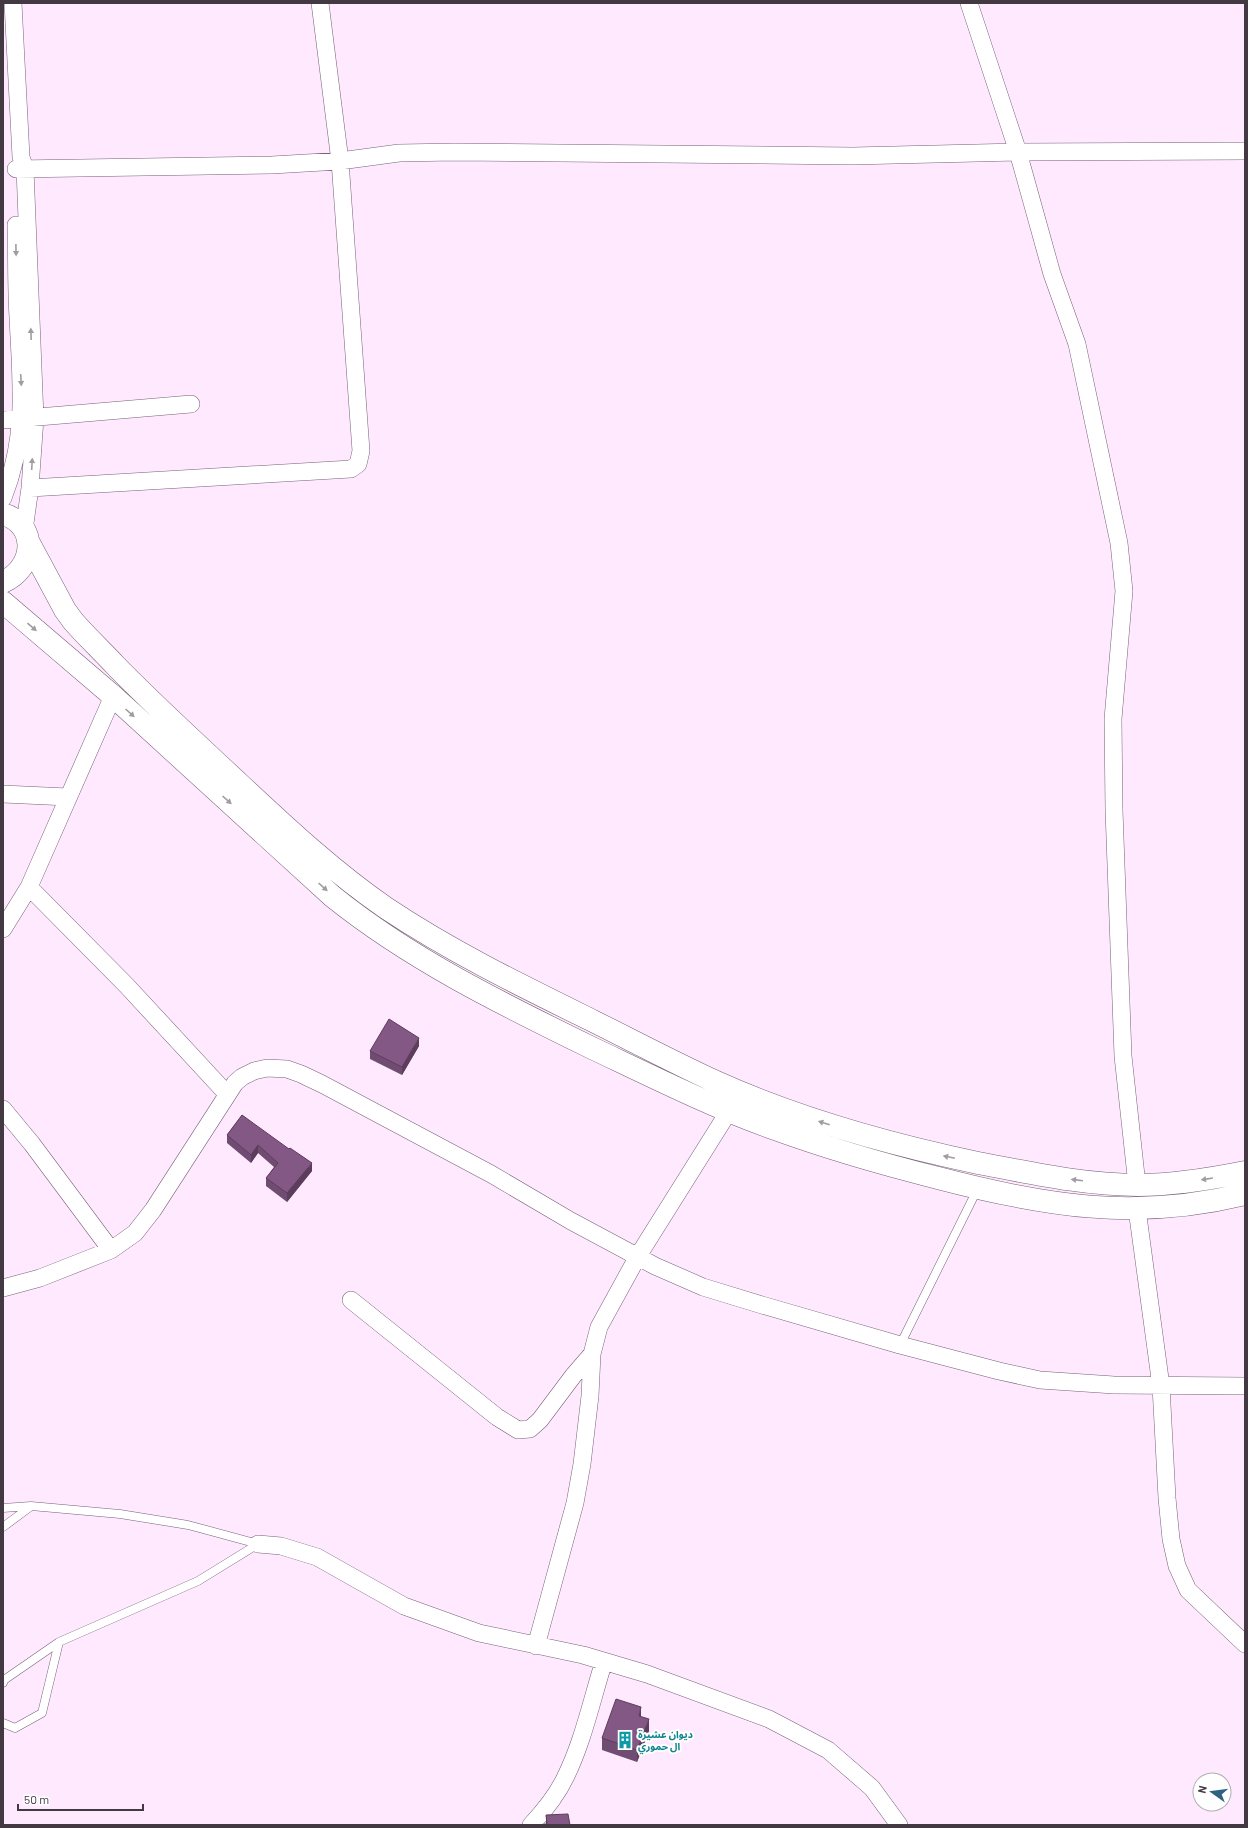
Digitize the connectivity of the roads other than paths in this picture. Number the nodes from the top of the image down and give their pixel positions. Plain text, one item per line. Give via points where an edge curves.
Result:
1 (13, 3) edge
2 (320, 3) edge
3 (969, 3) edge
4 (1245, 151) edge
5 (1018, 152) junction
6 (340, 161) junction
7 (20, 165) junction
8 (10, 297) edge
9 (191, 404) dead end
10 (28, 418) junction
11 (3, 420) edge
12 (30, 488) junction
13 (3, 498) edge
14 (3, 514) edge
15 (26, 536) junction
16 (3, 582) edge
17 (3, 602) edge
18 (113, 696) junction
19 (3, 794) edge
20 (68, 797) junction
21 (29, 887) junction
22 (3, 930) edge
23 (227, 1094) junction
24 (3, 1109) edge
25 (729, 1111) junction
26 (1245, 1172) edge
27 (1137, 1185) junction
28 (978, 1188) junction
29 (1245, 1194) edge
30 (1137, 1209) junction
31 (111, 1250) junction
32 (638, 1256) junction
33 (3, 1288) edge
34 (351, 1300) dead end
35 (900, 1345) junction
36 (592, 1354) junction
37 (1161, 1386) junction
38 (1245, 1386) edge
39 (31, 1506) junction
40 (3, 1508) edge
41 (3, 1527) edge
42 (258, 1544) junction
43 (59, 1642) junction
44 (1245, 1644) edge
45 (536, 1646) junction
46 (604, 1661) junction
47 (3, 1683) edge
48 (3, 1723) edge
49 (531, 1825) edge
50 (899, 1825) edge

1 - 7 street
2 - 6 street
3 - 5 street
4 - 5 street
5 - 6 street via 853,156 455,152 394,154
5 - 27 street via 1052,274 1077,344 1123,568 1123,611 1113,719 1114,795 1122,1056
6 - 7 street via 181,168
6 - 12 street via 362,451 358,464 351,469
7 -> 8 street
10 -> 7 street
8 -> 10 street
9 - 10 street
10 - 11 street
12 -> 10 street
10 - 13 street
12 - 15 street
14 - 15 main road via 17,522
15 - 16 main road via 26,562 20,572
27 -> 15 main road via 1046,1177 913,1149 822,1122 715,1082 444,945 382,905 304,843 149,700 73,621
17 -> 18 main road
18 - 20 street
18 -> 25 main road via 332,896 380,932 492,998
19 - 20 street
20 - 21 street
21 - 22 street
21 - 23 street via 127,986
23 - 31 street via 142,1224 127,1240
23 - 32 street via 242,1077 254,1071 267,1068 287,1069 302,1074 491,1174
24 - 31 street
25 - 28 main road via 790,1134 890,1166
25 - 32 street
26 -> 27 main road via 1203,1180
28 - 30 main road via 1076,1206
28 - 35 lane
29 - 30 main road via 1186,1206
30 - 37 street
31 - 33 street via 40,1278
32 - 35 street via 703,1287
32 - 36 street via 599,1327
34 - 36 street via 497,1417 518,1430 530,1429 540,1420
35 - 37 street via 1040,1380
36 - 45 street via 590,1396 575,1503
37 - 38 street
37 - 44 street via 1167,1498 1171,1539 1177,1566 1188,1590
39 - 40 lane
39 - 41 lane
39 - 42 lane via 120,1514 188,1525
42 - 43 lane via 198,1581
42 - 45 street via 281,1546 317,1557 404,1606 444,1621 479,1633
43 - 47 lane
43 - 48 lane via 42,1713 15,1728
45 - 46 street
46 - 49 street via 574,1759 565,1779
46 - 50 street via 769,1719 800,1734 828,1750 866,1783

